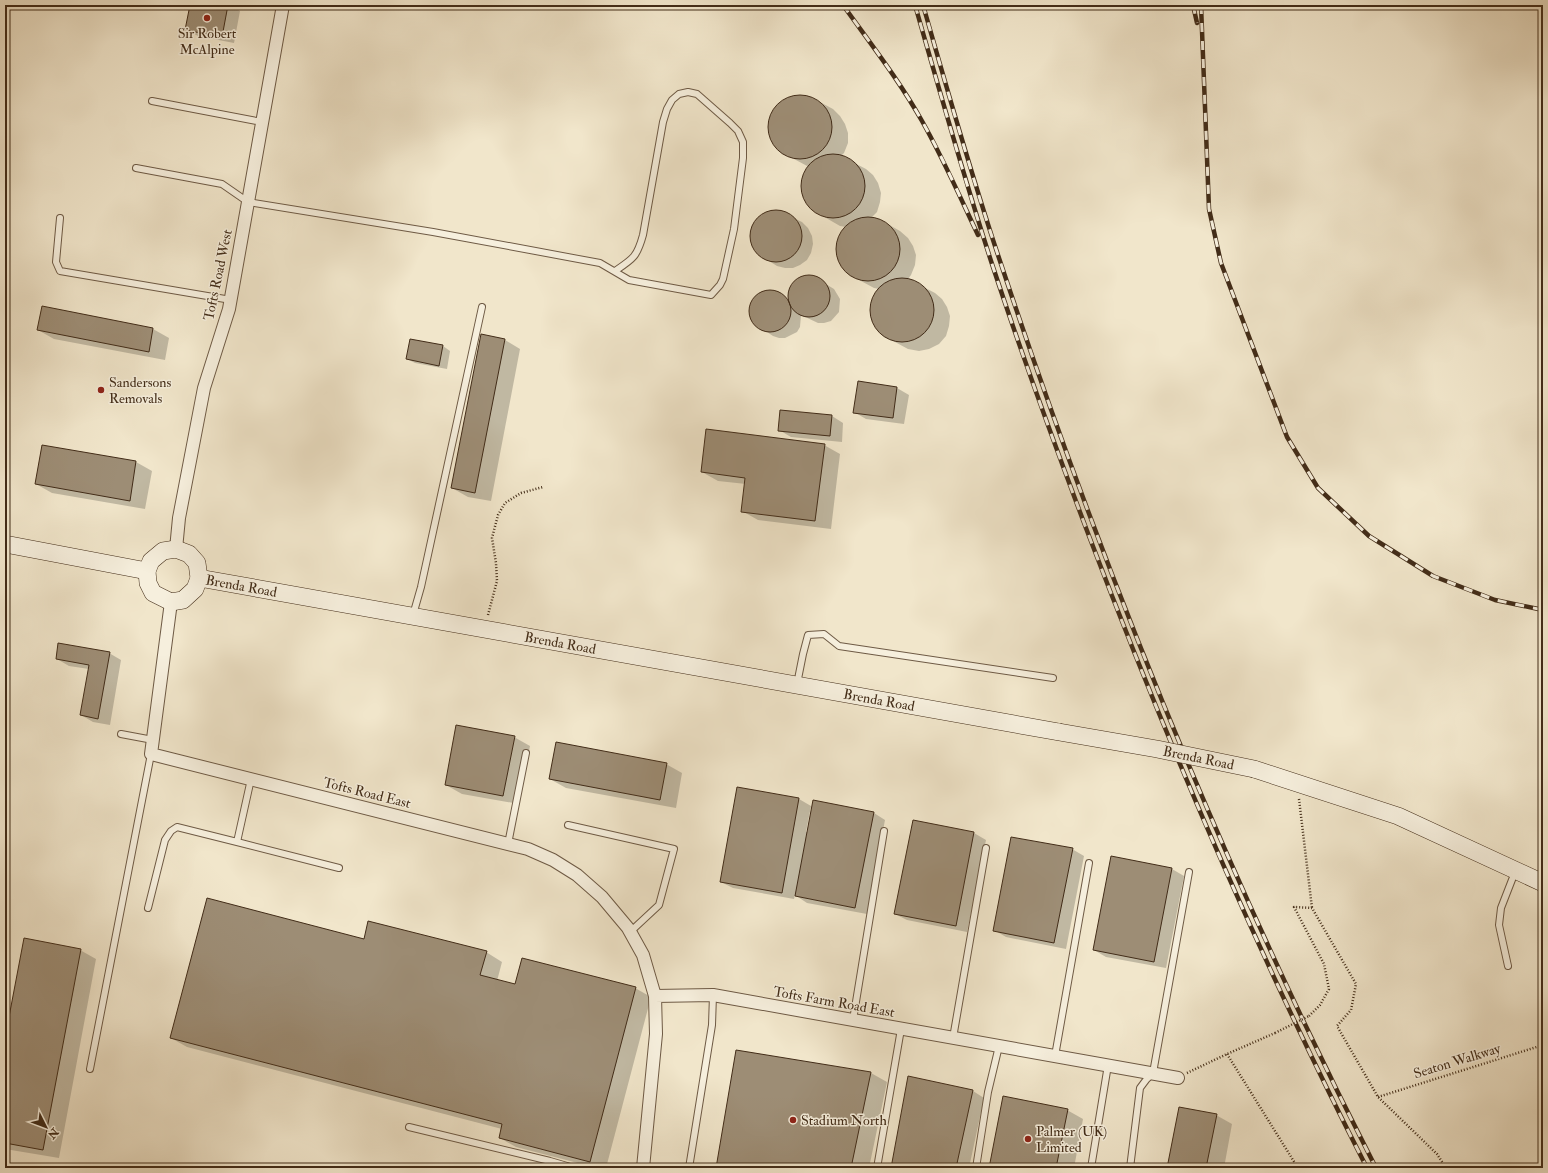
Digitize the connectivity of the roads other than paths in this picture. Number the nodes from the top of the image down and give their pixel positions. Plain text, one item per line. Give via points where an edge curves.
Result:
1 (283, 5) edge
2 (152, 101) dead end
3 (262, 122) junction
4 (136, 168) dead end
5 (248, 202) junction
6 (60, 218) dead end
7 (615, 271) junction
8 (231, 300) junction
9 (482, 307) dead end
10 (5, 544) edge
11 (176, 549) junction
12 (147, 571) junction
13 (199, 578) junction
14 (171, 602) junction
15 (412, 616) junction
16 (1053, 678) dead end
17 (797, 685) junction
18 (122, 734) dead end
19 (153, 740) junction
20 (526, 753) dead end
21 (151, 754) junction
22 (251, 779) junction
23 (568, 825) dead end
24 (884, 831) dead end
25 (237, 842) junction
26 (508, 844) junction
27 (986, 848) dead end
28 (1089, 863) dead end
29 (339, 868) dead end
30 (1516, 870) junction
31 (1189, 872) dead end
32 (1543, 883) edge
33 (148, 908) dead end
34 (630, 932) junction
35 (1508, 966) dead end
36 (713, 995) junction
37 (655, 996) junction
38 (854, 1020) junction
39 (901, 1029) junction
40 (953, 1038) junction
41 (999, 1046) junction
42 (1054, 1056) junction
43 (1108, 1065) junction
44 (90, 1068) dead end
45 (1153, 1073) junction
46 (1178, 1078) road end
47 (409, 1127) dead end
48 (574, 1168) edge
49 (643, 1168) edge
50 (689, 1168) edge
51 (877, 1168) edge
52 (976, 1168) edge
53 (1091, 1168) edge
54 (1130, 1168) edge

1 - 3 street, Tofts Road West
2 - 3 lane
3 - 5 street, Tofts Road West
4 - 5 lane via 222,184
5 - 7 lane via 433,232 600,263
5 - 8 street, Tofts Road West
6 - 8 lane via 56,262 60,271
7 - 7 lane via 629,280 711,295 723,279 734,230 743,158 742,142 738,131 697,94 679,94 667,109 644,236 633,259
8 - 11 street, Tofts Road West via 204,388 179,518
9 - 15 lane via 421,587
10 - 12 main road
11 - 12 main road via 163,551 151,561
11 - 13 main road via 189,554 197,563
12 - 14 main road via 148,583 153,593
13 - 14 main road via 195,590 183,600
13 - 15 main road, Brenda Road
14 - 19 street
15 - 17 main road, Brenda Road
16 - 17 lane via 839,646 824,634 808,635
17 - 30 main road, Brenda Road, bridge via 1157,749 1254,769 1398,816
18 - 19 lane
19 - 21 street
20 - 26 lane
21 - 22 street, Tofts Road East
21 - 44 lane
22 - 25 lane
22 - 26 street, Tofts Road East
23 - 34 lane via 674,849 659,905
24 - 38 lane
25 - 29 lane
25 - 33 lane via 177,827 171,831 166,840
26 - 34 street, Tofts Road East via 553,860 577,875 602,897
27 - 40 lane
28 - 42 lane
30 - 32 main road, Brenda Road
30 - 35 lane via 1501,908 1499,925
31 - 45 lane
34 - 37 street, Tofts Road East via 643,955
36 - 37 street, Tofts Farm Road East
36 - 38 street, Tofts Farm Road East
36 - 50 lane via 712,1025
37 - 49 street via 654,1067
38 - 39 street, Tofts Farm Road East
39 - 40 street, Tofts Farm Road East
39 - 51 lane
40 - 41 street, Tofts Farm Road East
41 - 42 street, Tofts Farm Road East
41 - 52 lane via 988,1092
42 - 43 street, Tofts Farm Road East
43 - 45 street, Tofts Farm Road East
43 - 53 lane
45 - 46 street, Tofts Farm Road East
45 - 54 lane via 1140,1088
47 - 48 lane

